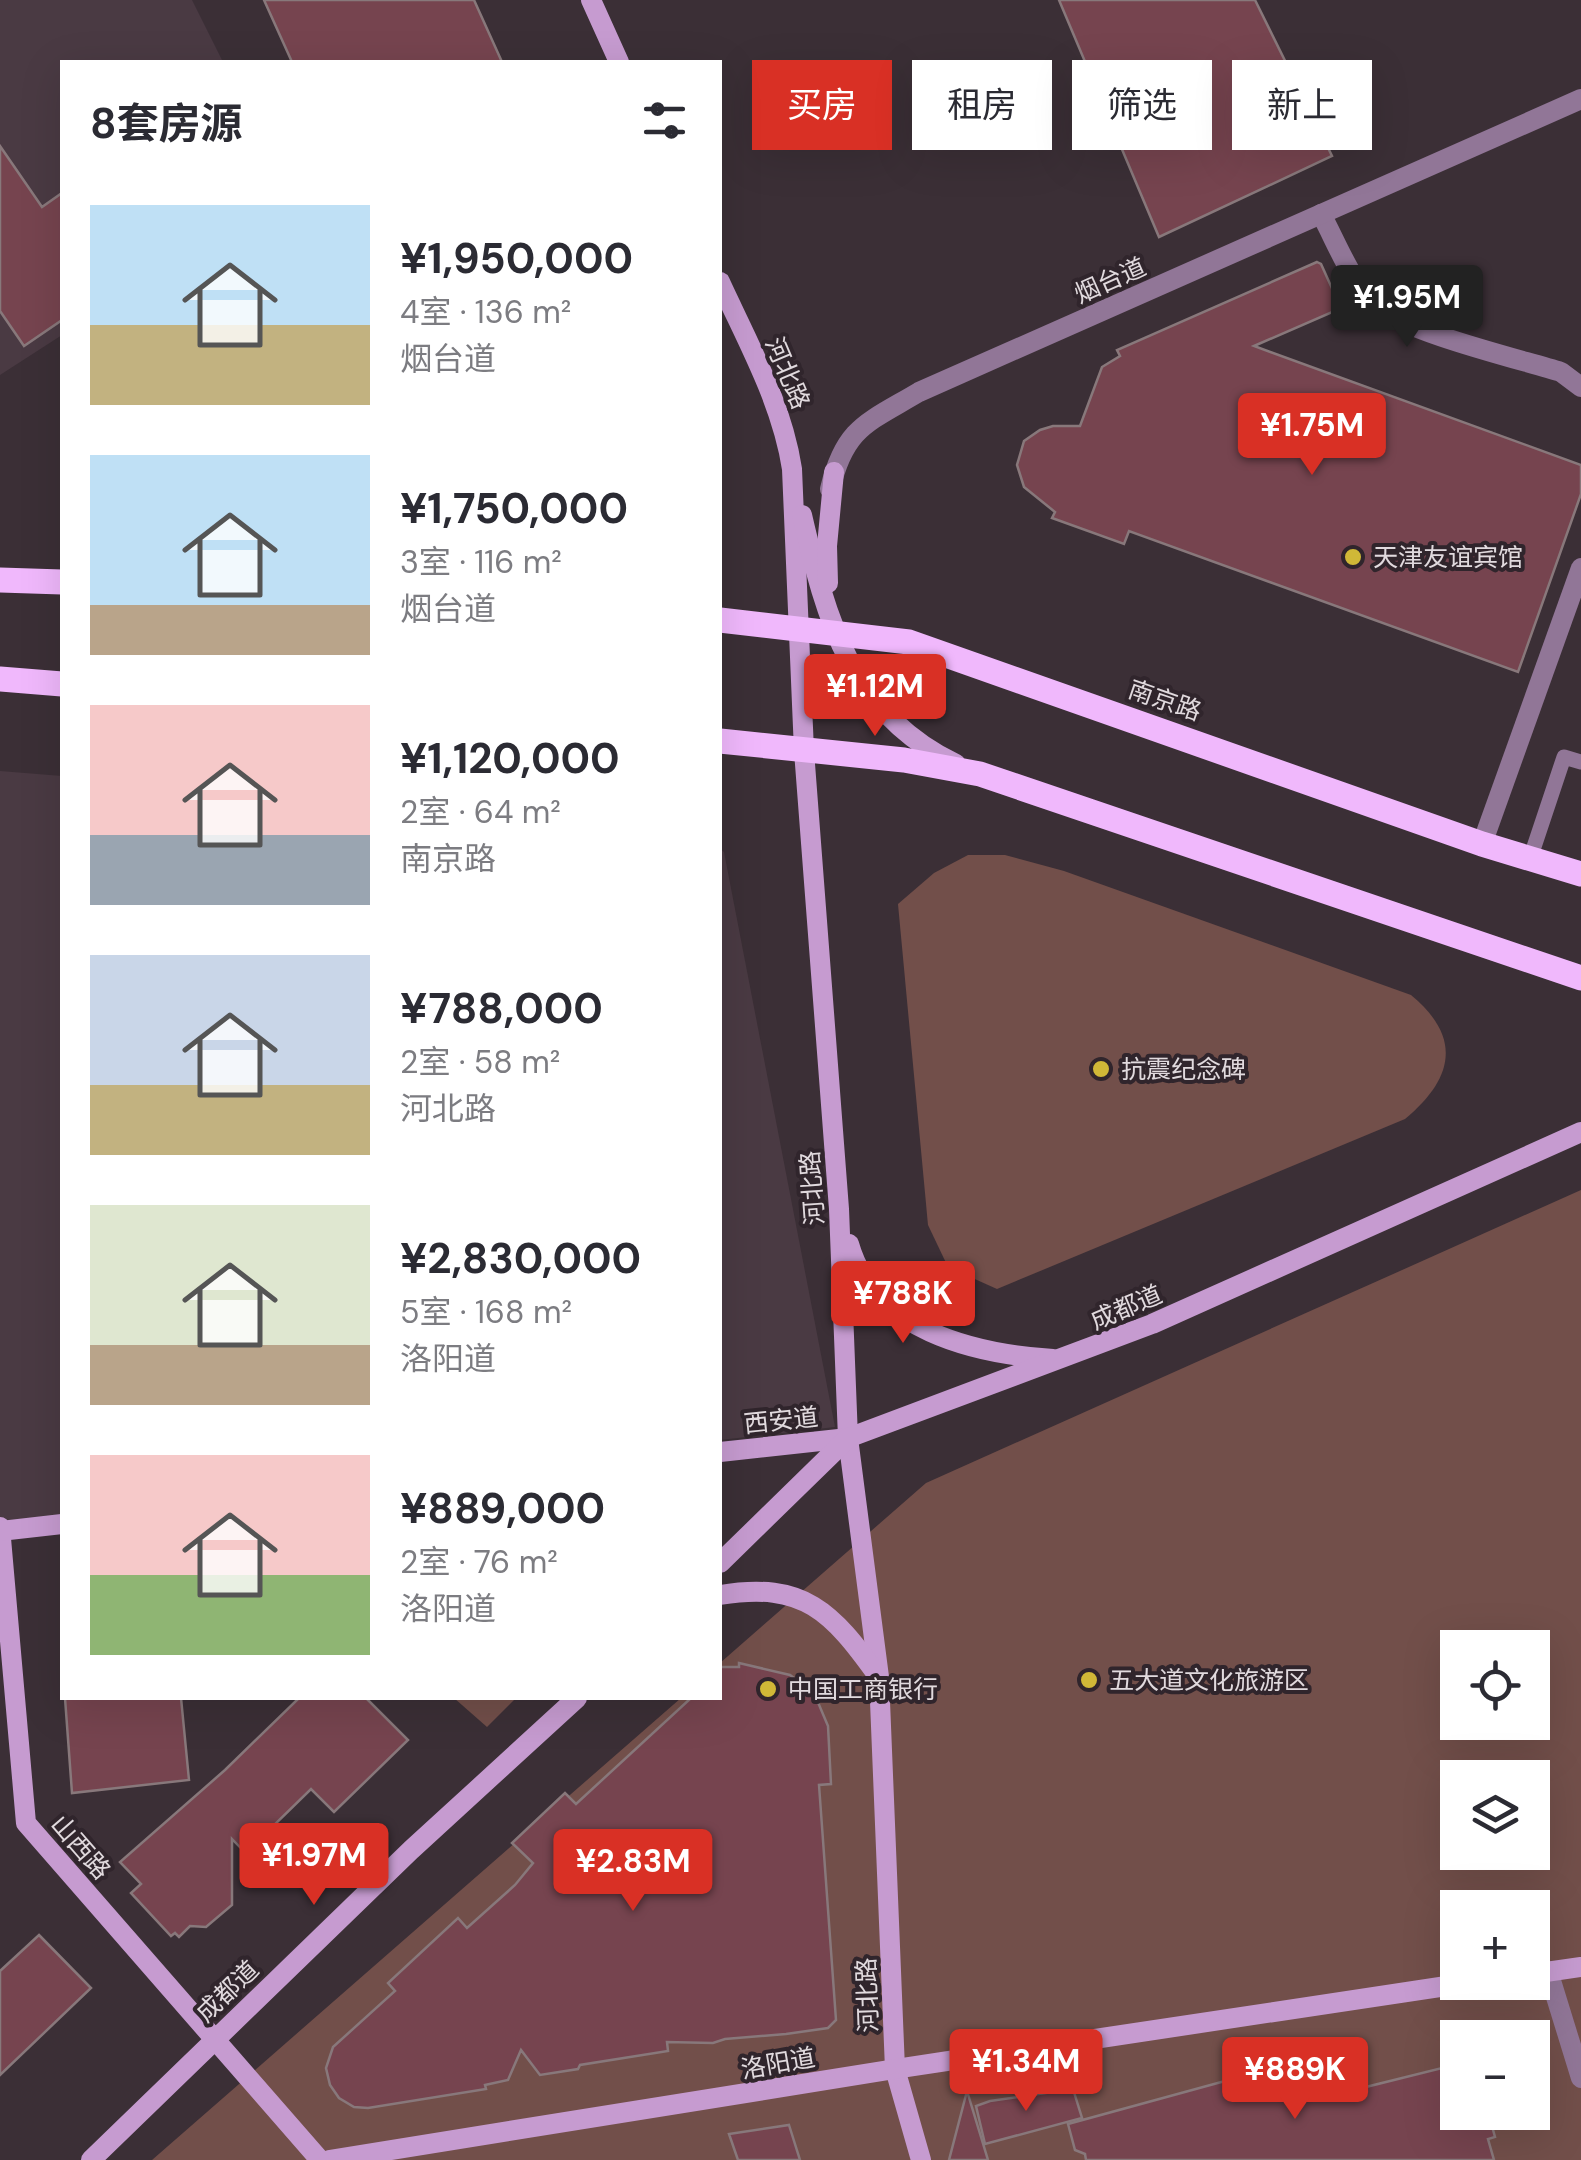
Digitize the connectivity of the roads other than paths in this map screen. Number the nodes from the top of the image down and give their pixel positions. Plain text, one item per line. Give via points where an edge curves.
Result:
1 (591, 0) edge
2 (619, 60) edge
3 (1581, 99) edge
4 (1321, 214) junction
5 (722, 286) edge
6 (1581, 387) edge
7 (792, 469) junction
8 (834, 472) junction
9 (812, 560) junction
10 (1581, 568) edge
11 (0, 580) edge
12 (60, 582) edge
13 (722, 620) edge
14 (798, 630) junction
15 (836, 634) junction
16 (0, 679) edge
17 (60, 684) edge
18 (722, 741) edge
19 (804, 750) junction
20 (1581, 762) edge
21 (980, 774) junction
22 (1482, 844) junction
23 (1530, 859) junction
24 (1581, 874) edge
25 (1581, 978) edge
26 (1581, 1132) edge
27 (839, 1209) junction
28 (1064, 1360) junction
29 (848, 1438) junction
30 (722, 1452) edge
31 (60, 1524) edge
32 (0, 1530) edge
33 (722, 1562) edge
34 (722, 1595) edge
35 (880, 1677) junction
36 (575, 1700) edge
37 (1581, 1967) edge
38 (1550, 1971) edge
39 (1440, 1987) edge
40 (1550, 1998) edge
41 (215, 2037) junction
42 (896, 2069) junction
43 (1581, 2078) edge
44 (91, 2160) edge
45 (320, 2160) edge
46 (330, 2160) edge
47 (921, 2160) edge

1 - 2 street
3 - 4 street, 烟台道
4 - 6 street via 1377,307 1404,322 1560,372
4 - 8 street, 烟台道 via 919,392 856,430
5 - 7 street, 河北路 via 776,405
7 - 9 street
7 - 14 street, 河北路
8 - 9 street, 烟台道
8 - 15 street via 826,567
9 - 14 street, 烟台道
9 - 15 street
10 - 22 street
11 - 12 main road
13 - 14 main road, 南京路
14 - 15 main road, 南京路
14 - 19 street, 河北路
15 - 21 street via 883,712 906,734
15 - 22 main road, 南京路 via 909,642
16 - 17 main road
18 - 19 main road
19 - 21 main road
19 - 27 street, 河北路
20 - 23 lane via 1564,757
21 - 25 main road
22 - 23 main road, 南京路
23 - 24 main road, 南京路
26 - 28 street, 成都道
27 - 28 street via 856,1270 896,1313 973,1346
27 - 29 street, 河北路
28 - 29 street, 成都道
29 - 30 street, 西安道
29 - 33 street, 成都道
29 - 35 street, 河北路
31 - 32 street
32 - 41 street, 山西路 via 26,1823
34 - 35 street via 790,1594 826,1614
35 - 42 street, 河北路
36 - 41 street, 成都道
37 - 38 street
39 - 42 street, 洛阳道
40 - 43 street
41 - 44 street, 成都道
41 - 45 street
42 - 46 street, 洛阳道
42 - 47 street, 河北路

